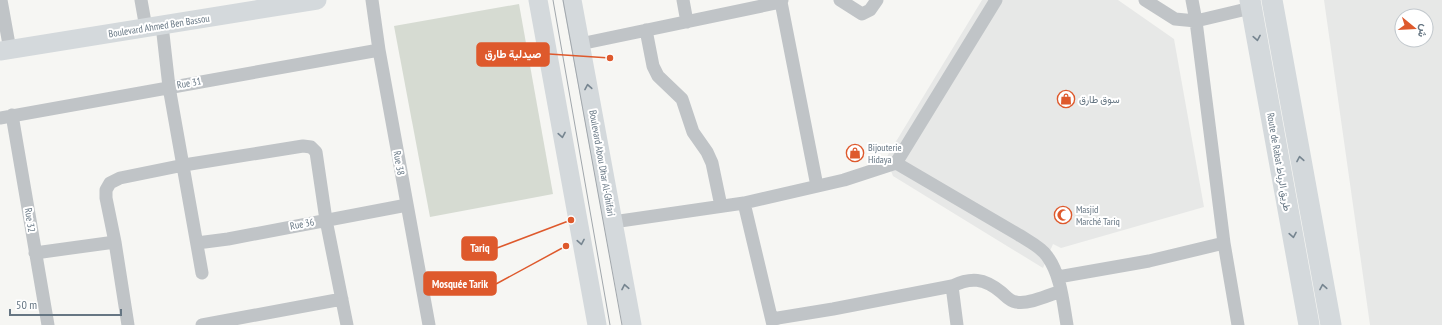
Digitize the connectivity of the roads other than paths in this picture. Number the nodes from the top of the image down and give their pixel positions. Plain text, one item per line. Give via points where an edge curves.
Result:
1 (1, 0) edge
2 (141, 0) edge
3 (317, 0) edge
4 (372, 0) edge
5 (538, 0) edge
6 (572, 0) edge
7 (683, 0) edge
8 (840, 0) edge
9 (877, 0) edge
10 (996, 0) edge
11 (1145, 0) edge
12 (1192, 0) edge
13 (781, 1) edge
14 (1272, 2) edge
15 (1250, 4) edge
16 (687, 22) junction
17 (1196, 22) junction
18 (154, 27) junction
19 (646, 30) junction
20 (580, 44) junction
21 (5, 50) edge
22 (379, 50) junction
23 (169, 87) junction
24 (6, 116) edge
25 (896, 163) junction
26 (184, 165) junction
27 (817, 186) junction
28 (744, 203) junction
29 (407, 205) junction
30 (721, 206) junction
31 (326, 220) junction
32 (613, 222) junction
33 (115, 242) junction
34 (197, 243) junction
35 (1224, 244) junction
36 (35, 253) junction
37 (202, 273) dead end
38 (1058, 277) junction
39 (952, 286) junction
40 (1060, 291) junction
41 (342, 299) junction
42 (773, 322) edge
43 (48, 325) edge
44 (128, 325) edge
45 (202, 325) edge
46 (347, 325) edge
47 (429, 325) edge
48 (597, 325) edge
49 (632, 325) edge
50 (957, 325) edge
51 (1067, 325) edge
52 (1238, 325) edge
53 (1309, 325) edge
54 (1330, 325) edge

1 - 21 street
2 - 18 street
3 - 18 street, Boulevard Ahmed Ben Bassou
4 - 22 street, Rue 38
5 -> 48 street
6 - 20 street, Boulevard Abou Dhar Al-Ghifari
7 - 16 street
8 - 9 street via 862,14 870,10
10 - 25 street
11 - 17 street via 1175,19
12 - 17 street
13 - 16 street
13 - 27 street
14 - 15 main road
54 -> 14 main road
15 - 17 street
15 -> 53 main road, Route de Rabat طريق الرباط
16 - 19 street
17 - 35 street
18 - 21 street, Boulevard Ahmed Ben Bassou
18 - 23 street
19 - 20 street
19 - 30 street via 653,66 658,76 682,99 693,132 712,163
32 -> 20 street, Boulevard Abou Dhar Al-Ghifari
22 - 23 street, Rue 31
22 - 29 street, Rue 38
23 - 24 street, Rue 31
23 - 26 street
24 - 36 street, Rue 32
25 - 27 street
25 - 38 street via 1031,242 1047,255
26 - 31 street via 303,146 311,147 316,152
26 - 33 street via 120,178 110,183 106,190 106,198
26 - 34 street
27 - 28 street
28 - 30 street
28 - 42 street
29 - 31 street, Rue 36
29 - 47 street, Rue 38
30 - 32 street
31 - 34 street, Rue 36
31 - 41 street
49 -> 32 street, Boulevard Abou Dhar Al-Ghifari
33 - 36 street
33 - 44 street
34 - 37 street
35 - 38 street via 1149,262
35 - 52 street
36 - 43 street, Rue 32
38 - 40 street
39 - 40 street via 963,281 977,280 991,285 1010,300 1020,303
39 - 42 street
39 - 50 street
40 - 51 street
41 - 45 street
41 - 46 street

